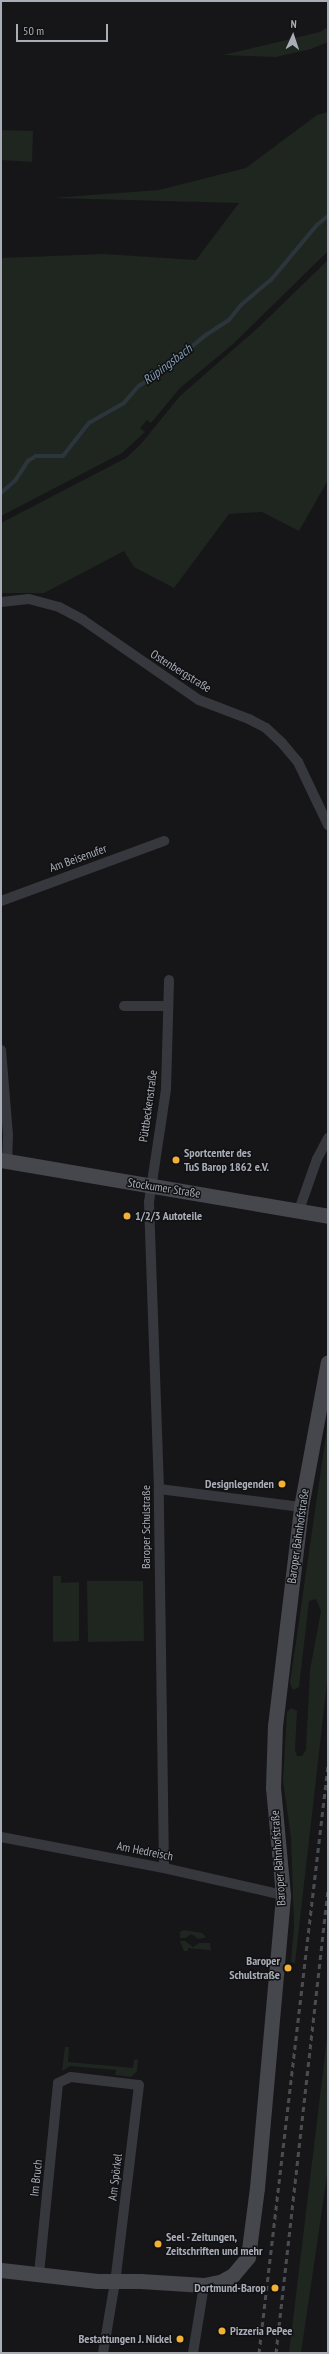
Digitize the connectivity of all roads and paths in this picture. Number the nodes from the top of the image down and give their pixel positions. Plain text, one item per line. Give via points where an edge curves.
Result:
1 (1, 602) edge
2 (328, 825) edge
3 (164, 841) dead end
4 (1, 901) edge
5 (169, 980) dead end
6 (124, 1006) dead end
7 (168, 1006) junction
8 (1, 1050) edge
9 (328, 1138) edge
10 (4, 1160) edge
11 (149, 1186) junction
12 (299, 1210) junction
13 (328, 1216) edge
14 (328, 1362) edge
15 (159, 1489) junction
16 (301, 1507) junction
17 (1, 1837) edge
18 (164, 1868) junction
19 (283, 1895) junction
20 (58, 2083) joint
21 (1, 2270) edge
22 (39, 2274) junction
23 (115, 2282) junction
24 (204, 2285) junction
25 (103, 2353) edge
26 (194, 2353) edge

1 - 2 street, Ostenbergstraße via 29,599 59,607 83,620 199,700 266,728 298,762
3 - 4 street, Am Beisenufer
5 - 7 street, Püttbeckenstraße
6 - 7 street
7 - 11 street, Püttbeckenstraße via 166,1089
8 - 10 street via 8,1134
9 - 12 street via 317,1159
10 - 11 street, Stockumer Straße
11 - 12 street, Stockumer Straße
11 - 15 street, Baroper Schulstraße
12 - 13 street, Stockumer Straße
14 - 16 street, Baroper Bahnhofstraße
15 - 16 street
15 - 18 street, Baroper Schulstraße
16 - 19 street, Baroper Bahnhofstraße via 273,1752 273,1788
17 - 18 street, Am Hedreisch
18 - 19 street, Am Hedreisch
19 - 24 street, Baroper Bahnhofstraße via 249,2252 242,2266 233,2275 220,2282
20 - 22 street, Im Bruch
20 - 23 street, Am Spörkel via 71,2077 139,2085
21 - 22 street, Baroper Bahnhofstraße
22 - 23 street, Baroper Bahnhofstraße
23 - 24 street, Baroper Bahnhofstraße
23 - 25 street, Am Spörkel
24 - 26 street

